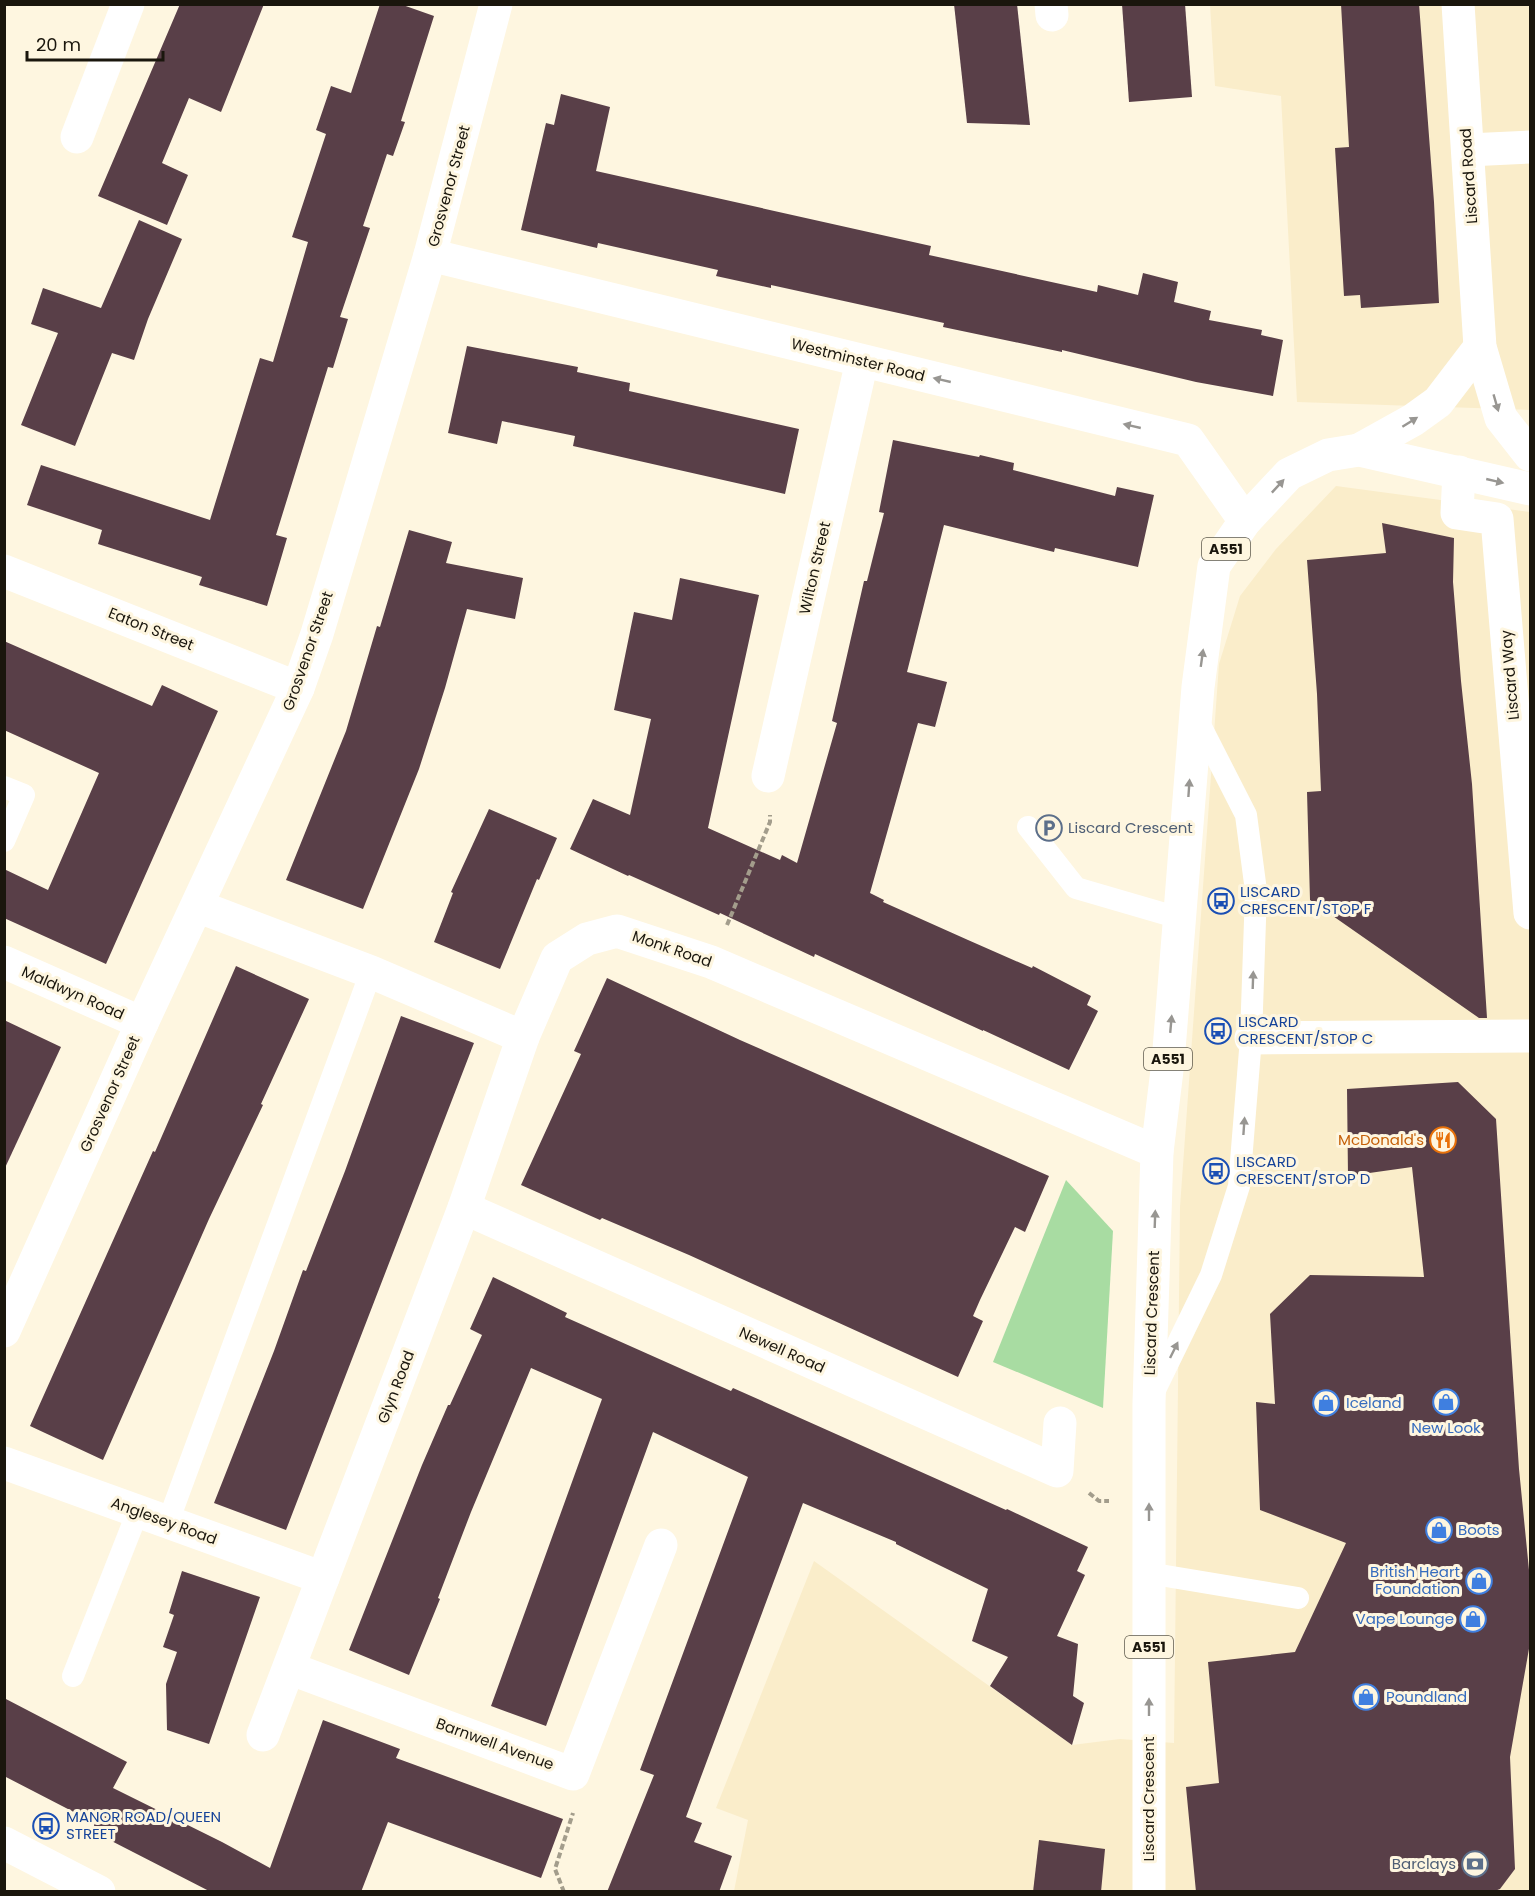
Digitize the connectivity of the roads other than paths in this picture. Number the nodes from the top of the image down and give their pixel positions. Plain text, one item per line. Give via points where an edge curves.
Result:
1 (129, 4) edge
2 (496, 4) edge
3 (1458, 4) edge
4 (76, 137) dead end
5 (1530, 147) edge
6 (1468, 150) junction
7 (430, 255) junction
8 (1480, 347) junction
9 (862, 361) junction
10 (1359, 450) junction
11 (1530, 454) edge
12 (1459, 472) junction
13 (1530, 489) edge
14 (1245, 521) junction
15 (4, 571) edge
16 (298, 688) junction
17 (1195, 716) junction
18 (768, 776) road end
19 (4, 788) edge
20 (1028, 827) dead end
21 (4, 841) edge
22 (197, 906) junction
23 (1530, 913) edge
24 (1179, 918) junction
25 (4, 962) edge
26 (371, 972) junction
27 (142, 1023) junction
28 (1530, 1036) edge
29 (523, 1037) junction
30 (1251, 1038) junction
31 (1157, 1152) junction
32 (464, 1208) junction
33 (4, 1331) edge
34 (1149, 1403) junction
35 (1060, 1423) dead end
36 (4, 1463) edge
37 (153, 1517) junction
38 (661, 1545) dead end
39 (1149, 1573) junction
40 (323, 1578) junction
41 (1298, 1598) dead end
42 (289, 1668) junction
43 (73, 1677) dead end
44 (263, 1735) dead end
45 (4, 1843) edge
46 (99, 1892) edge
47 (1149, 1892) edge

1 - 4 street
2 - 7 street, Grosvenor Street
3 - 6 street, Liscard Road
5 - 6 street
6 - 8 street, Liscard Road
7 - 9 street, Westminster Road
7 - 16 street, Grosvenor Street
10 -> 8 street, A551 via 1438,402
8 -> 11 street, Liscard Road via 1501,418
14 -> 9 street, Westminster Road via 1188,440
9 - 18 street, Wilton Street
10 - 12 street, Liscard Crescent / A551
14 -> 10 street, Liscard Crescent / A551 via 1289,474 1328,455
12 -> 13 street, A551
12 - 23 street, Liscard Way via 1456,513 1497,519
17 -> 14 street, Liscard Crescent / A551 via 1214,566
15 - 16 street, Eaton Street
16 - 22 street, Grosvenor Street
24 -> 17 street, Liscard Crescent / A551
30 -> 17 lane via 1256,891 1246,815
19 - 21 lane via 24,795
20 - 24 lane via 1076,888
22 - 26 street
22 - 27 street, Grosvenor Street
31 -> 24 street, Liscard Crescent / A551
25 - 27 street, Maldwyn Road
26 - 29 street
26 - 37 lane
27 - 33 street, Grosvenor Street
28 - 30 street
29 - 31 street, Monk Road via 557,958 587,939 617,931 711,962
29 - 32 street, Glyn Road
34 -> 30 lane via 1211,1275 1239,1186
34 -> 31 street, Liscard Crescent / A551
32 - 35 street, Newell Road via 1057,1472
32 - 40 street, Glyn Road
39 -> 34 street, Liscard Crescent / A551
36 - 37 street, Anglesey Road
37 - 40 street, Anglesey Road
37 - 43 lane
38 - 42 street, Barnwell Avenue via 573,1774
39 - 41 lane
47 -> 39 street, Liscard Crescent / A551
40 - 42 street, Glyn Road
42 - 44 street, Glyn Road
45 - 46 street

